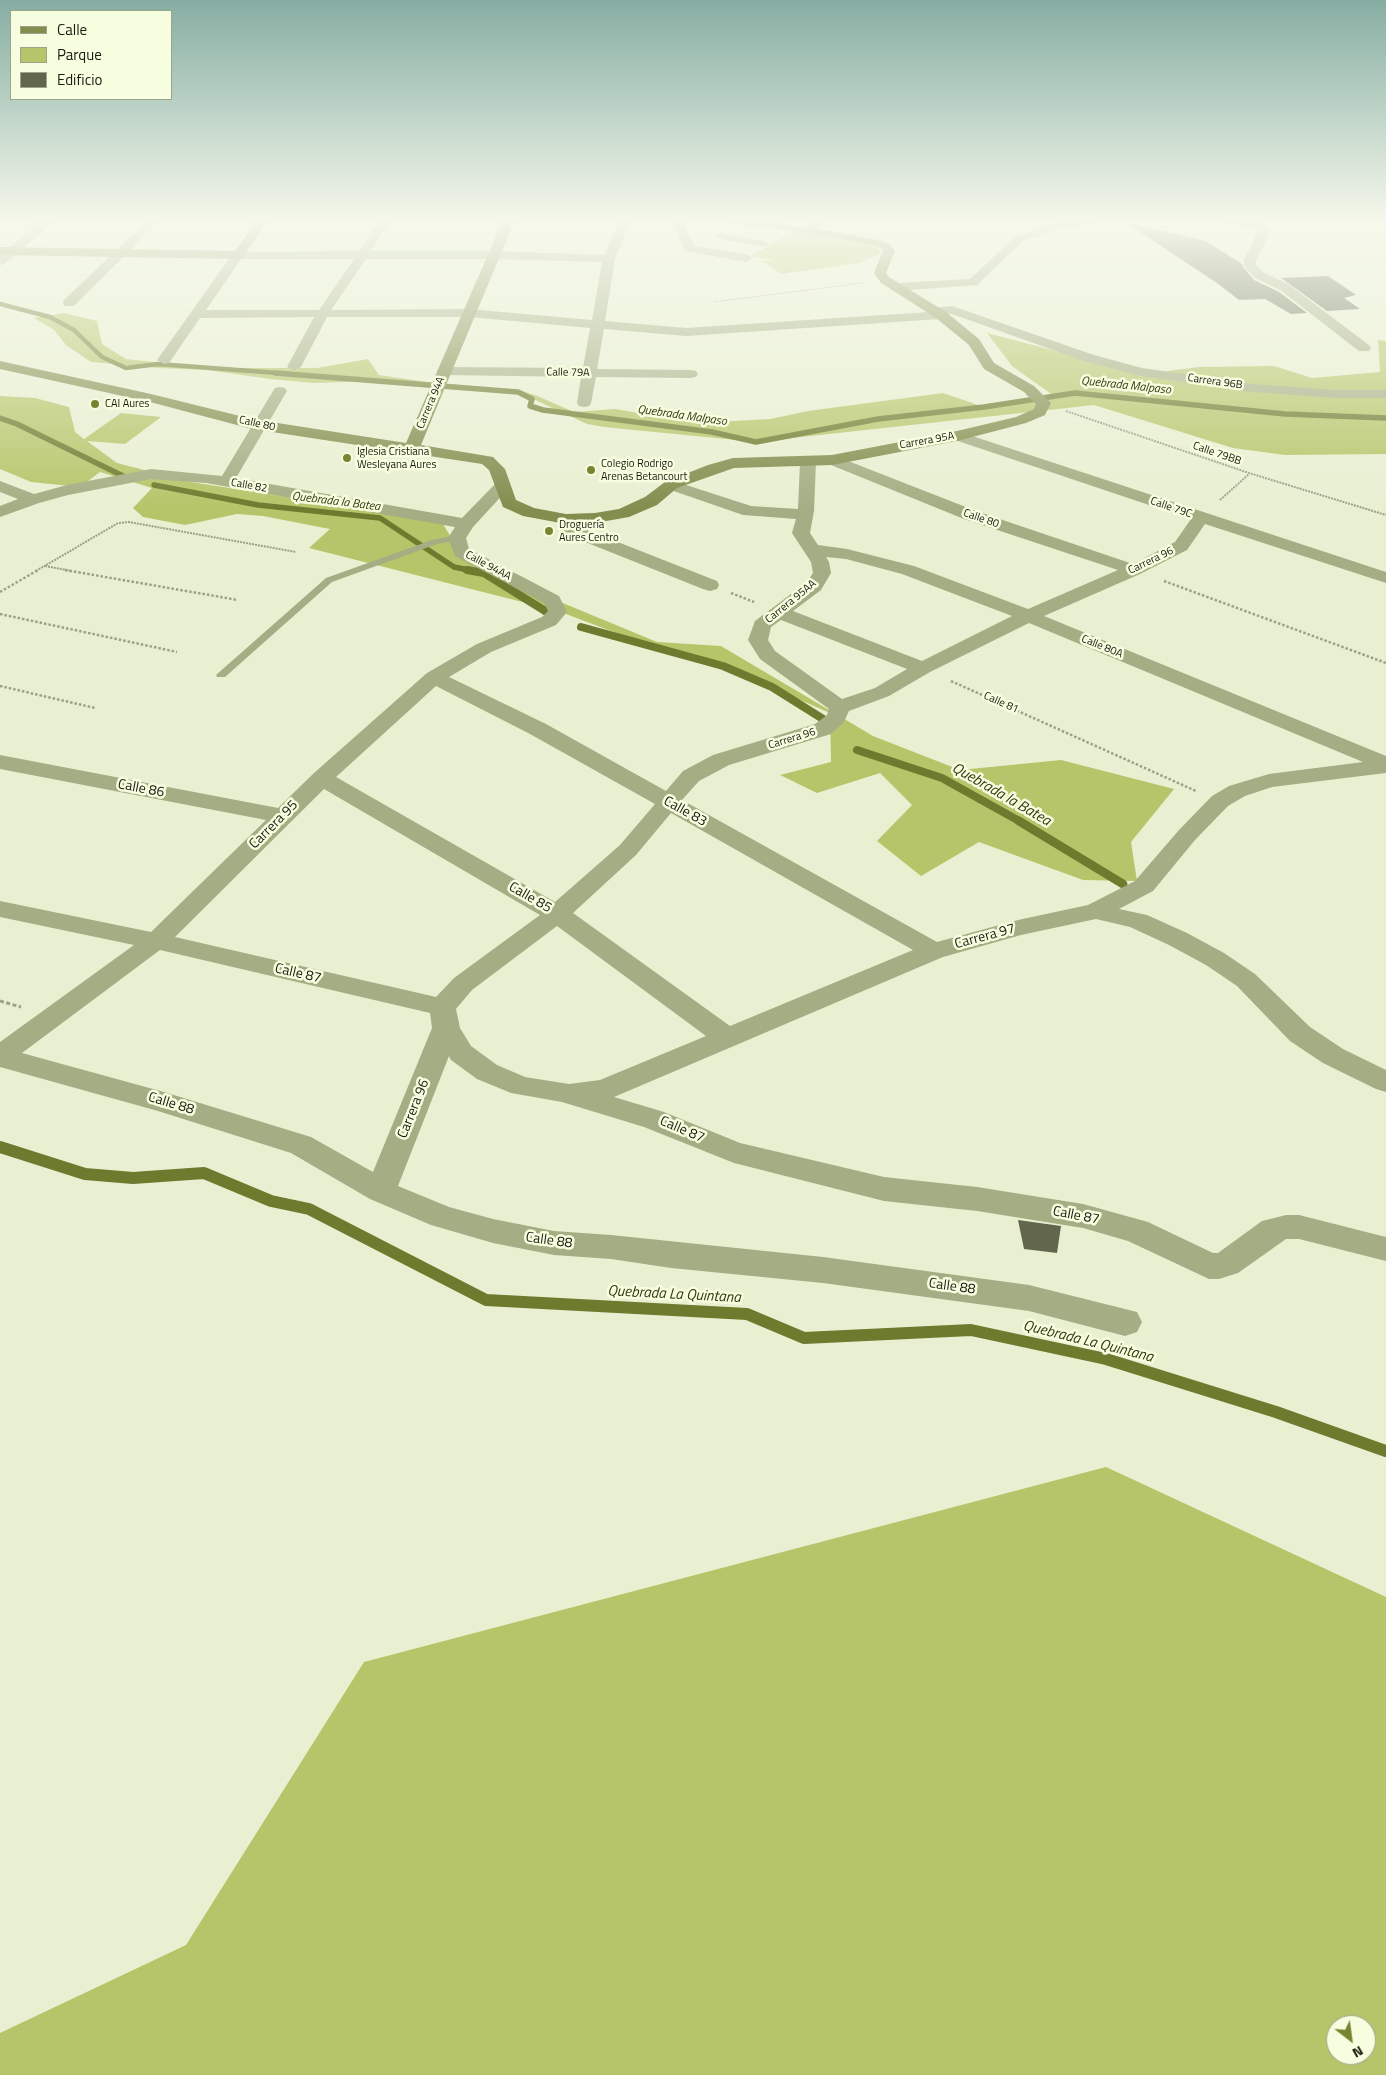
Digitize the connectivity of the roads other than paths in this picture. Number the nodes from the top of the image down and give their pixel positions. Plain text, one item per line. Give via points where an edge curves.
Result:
1 (194, 317) edge
2 (321, 317) edge
3 (467, 317) edge
4 (510, 317) edge
5 (598, 317) edge
6 (892, 317) edge
7 (943, 317) edge
8 (974, 317) edge
9 (1323, 317) edge
10 (597, 325) junction
11 (1364, 348) dead end
12 (164, 360) dead end
13 (0, 365) edge
14 (294, 367) dead end
15 (444, 371) junction
16 (589, 373) junction
17 (691, 374) dead end
18 (280, 391) dead end
19 (1386, 394) edge
20 (584, 403) dead end
21 (261, 425) junction
22 (957, 436) junction
23 (412, 448) junction
24 (832, 460) junction
25 (808, 462) junction
26 (226, 482) junction
27 (0, 486) edge
28 (502, 486) junction
29 (671, 486) junction
30 (33, 499) junction
31 (0, 512) edge
32 (805, 514) junction
33 (1200, 518) junction
34 (566, 519) junction
35 (0, 524) edge
36 (461, 531) junction
37 (813, 550) junction
38 (1134, 570) junction
39 (1386, 578) edge
40 (710, 585) road end
41 (558, 612) joint
42 (779, 612) junction
43 (1028, 616) junction
44 (923, 668) junction
45 (221, 674) dead end
46 (434, 677) junction
47 (840, 707) junction
48 (0, 762) edge
49 (1386, 765) edge
50 (322, 778) junction
51 (668, 803) junction
52 (283, 816) junction
53 (0, 909) edge
54 (1096, 911) junction
55 (557, 914) junction
56 (156, 941) junction
57 (934, 951) junction
58 (444, 1017) junction
59 (726, 1037) junction
60 (0, 1057) edge
61 (1386, 1082) edge
62 (562, 1092) junction
63 (381, 1191) junction
64 (1386, 1249) edge
65 (1125, 1322) dead end

1 - 12 street
2 - 14 street
3 - 15 street, Carrera 94A
4 - 10 street, Carrera 96B
5 - 10 street
6 - 10 street, Carrera 96B via 709,332
7 - 22 street, Carrera 95A via 974,342 989,366 1029,389 1040,400 1040,412
8 - 19 street, Carrera 96B via 1089,358 1141,372 1253,388
9 - 11 street
10 - 16 street
13 - 21 street, Calle 80
15 - 16 street, Calle 79A
15 - 23 street, Carrera 94A
16 - 17 street, Calle 79A
16 - 20 street
18 - 21 street
21 - 23 street, Calle 80
21 - 26 street
22 - 24 street, Carrera 95A
22 - 33 street, Calle 79C
23 - 28 street, Calle 80 via 487,460 497,469
24 - 25 street, Carrera 95A
24 - 38 street, Calle 80 via 970,515
25 - 29 street, Carrera 95A via 733,464 714,468
25 - 32 street, Carrera 95AA
26 - 30 street, Calle 82 via 151,474
26 - 36 street, Calle 82
27 - 30 street
28 - 34 street via 510,503 528,512
28 - 36 street
29 - 32 street via 749,511
29 - 34 street, Carrera 95A via 645,505 623,513
30 - 31 street, Calle 82
30 - 35 street
32 - 37 street, Carrera 95AA via 801,533
33 - 38 street, Carrera 96 via 1181,546
33 - 39 street, Calle 79C
34 - 40 street via 568,527 576,532
36 - 41 street, Calle 94AA via 460,552 552,600
36 - 45 lane via 329,580
37 - 42 street, Carrera 95AA via 822,572 819,580
37 - 43 street, Calle 80A via 847,554 908,570
38 - 43 street, Carrera 96
41 - 46 street, Carrera 95 via 549,621 484,648
42 - 44 street
42 - 47 street, Carrera 95AA via 762,626 758,640 767,655
43 - 44 street, Carrera 96
43 - 49 street, Calle 80A
44 - 47 street, Carrera 96 via 882,692
46 - 50 street, Carrera 95
46 - 51 street, Calle 83 via 538,729
47 - 51 street, Carrera 96 via 837,718 822,730 721,760 691,776
48 - 52 street, Calle 86
49 - 54 street, Carrera 97 via 1268,781 1237,791 1220,801 1144,886
50 - 52 street, Carrera 95
50 - 55 street, Calle 85
51 - 55 street, Carrera 96 via 628,850
51 - 57 street, Calle 83
52 - 56 street, Carrera 95
53 - 56 street, Calle 87
54 - 57 street, Carrera 97
54 - 61 street via 1138,921 1215,959 1246,980 1300,1034 1333,1056
55 - 58 street, Carrera 96 via 463,984
55 - 59 street, Calle 85
56 - 58 street, Calle 87
56 - 60 street, Carrera 95
57 - 59 street, Carrera 97
58 - 62 street, Calle 87 via 460,1053 487,1072 521,1086
58 - 63 street, Carrera 96
59 - 62 street, Carrera 97 via 604,1090
60 - 63 street, Calle 88 via 164,1102 300,1145
62 - 64 street, Calle 87 via 654,1119 734,1152 884,1189 1083,1216 1137,1230 1209,1266 1227,1264 1273,1230 1286,1227 1300,1227
63 - 65 street, Calle 88 via 442,1217 554,1243 823,1270 1029,1298

